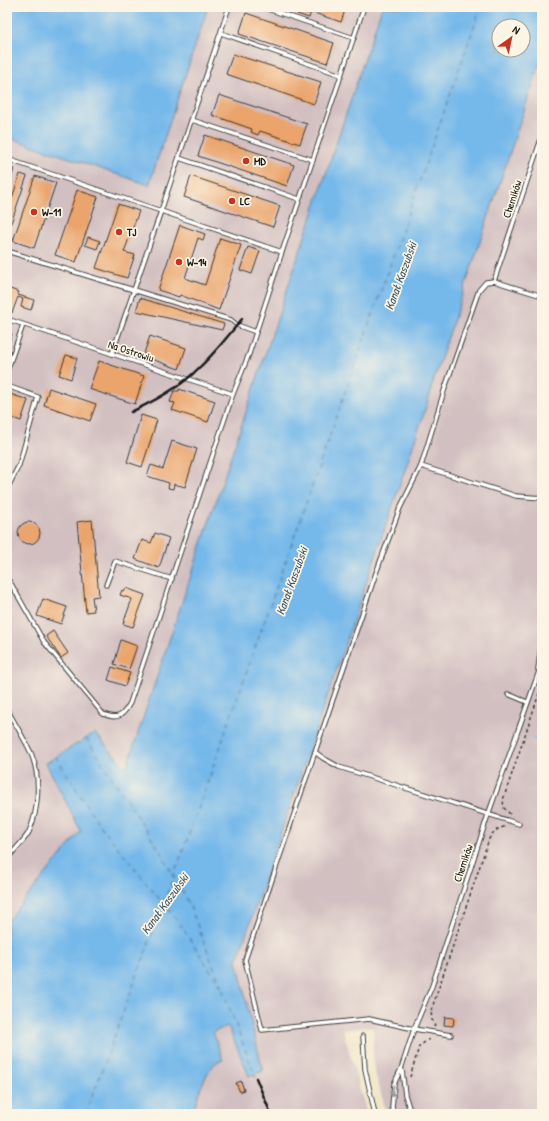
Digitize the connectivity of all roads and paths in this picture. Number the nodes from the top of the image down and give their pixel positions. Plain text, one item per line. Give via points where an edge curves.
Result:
1 (229, 7) edge
2 (262, 7) edge
3 (364, 7) edge
4 (221, 33) junction
5 (354, 38) junction
6 (341, 75) junction
7 (192, 120) junction
8 (542, 136) edge
9 (7, 158) edge
10 (178, 158) junction
11 (313, 160) junction
12 (299, 199) junction
13 (161, 211) junction
14 (7, 251) edge
15 (282, 252) junction
16 (494, 281) junction
17 (134, 291) junction
18 (542, 296) edge
19 (7, 319) edge
20 (23, 324) junction
21 (256, 332) junction
22 (112, 354) junction
23 (7, 371) edge
24 (7, 386) edge
25 (233, 394) junction
26 (421, 466) junction
27 (7, 486) edge
28 (542, 498) edge
29 (542, 571) edge
30 (172, 579) junction
31 (10, 582) dead end
32 (106, 585) dead end
33 (542, 585) edge
34 (542, 639) edge
35 (542, 663) edge
36 (537, 674) junction
37 (542, 685) edge
38 (508, 694) dead end
39 (527, 702) junction
40 (7, 709) edge
41 (315, 752) junction
42 (488, 814) junction
43 (511, 822) junction
44 (519, 824) dead end
45 (7, 859) edge
46 (435, 1024) dead end
47 (414, 1029) junction
48 (452, 1035) dead end
49 (363, 1036) dead end
50 (432, 1039) dead end
51 (402, 1069) junction
52 (410, 1081) dead end
53 (375, 1114) edge
54 (394, 1114) edge
55 (410, 1114) edge

1 - 4 lane
2 - 5 lane
3 - 5 lane
4 - 6 lane
4 - 7 lane
5 - 6 lane
6 - 11 lane
7 - 10 lane
7 - 11 lane
8 - 16 lane, Chemików
9 - 13 lane
10 - 12 lane
10 - 13 lane
11 - 12 lane
12 - 15 lane
13 - 15 lane
13 - 17 lane
14 - 17 lane
15 - 21 lane
16 - 18 lane
16 - 26 lane via 486,282 479,290
17 - 21 lane via 231,320
17 - 22 lane
19 - 20 lane, Na Ostrowiu
20 - 22 lane, Na Ostrowiu
20 - 23 lane
21 - 25 lane
22 - 25 lane, Na Ostrowiu
24 - 27 lane via 38,397 19,465
25 - 30 lane
26 - 28 lane via 516,496
26 - 41 lane via 400,508
29 - 33 lane
30 - 31 lane via 130,703 125,712 118,717 103,714 44,642
30 - 32 lane via 115,561
34 - 36 lane
35 - 36 lane, Chemików
36 - 39 lane, Chemików
37 - 43 path via 503,800 504,808 513,816
38 - 39 lane
39 - 42 lane, Chemików
40 - 45 lane via 32,754 38,794 28,834
41 - 42 lane via 339,767
41 - 47 lane via 245,960 262,1030 369,1019
42 - 43 lane
42 - 47 lane, Chemików via 432,986
43 - 44 lane
43 - 46 path via 510,828 499,828 489,839 431,1011
47 - 48 lane
47 - 51 lane, Chemików
49 - 53 lane via 365,1069
50 - 52 path via 419,1047
51 -> 54 lane, Chemików via 394,1084
51 - 55 lane, Chemików

